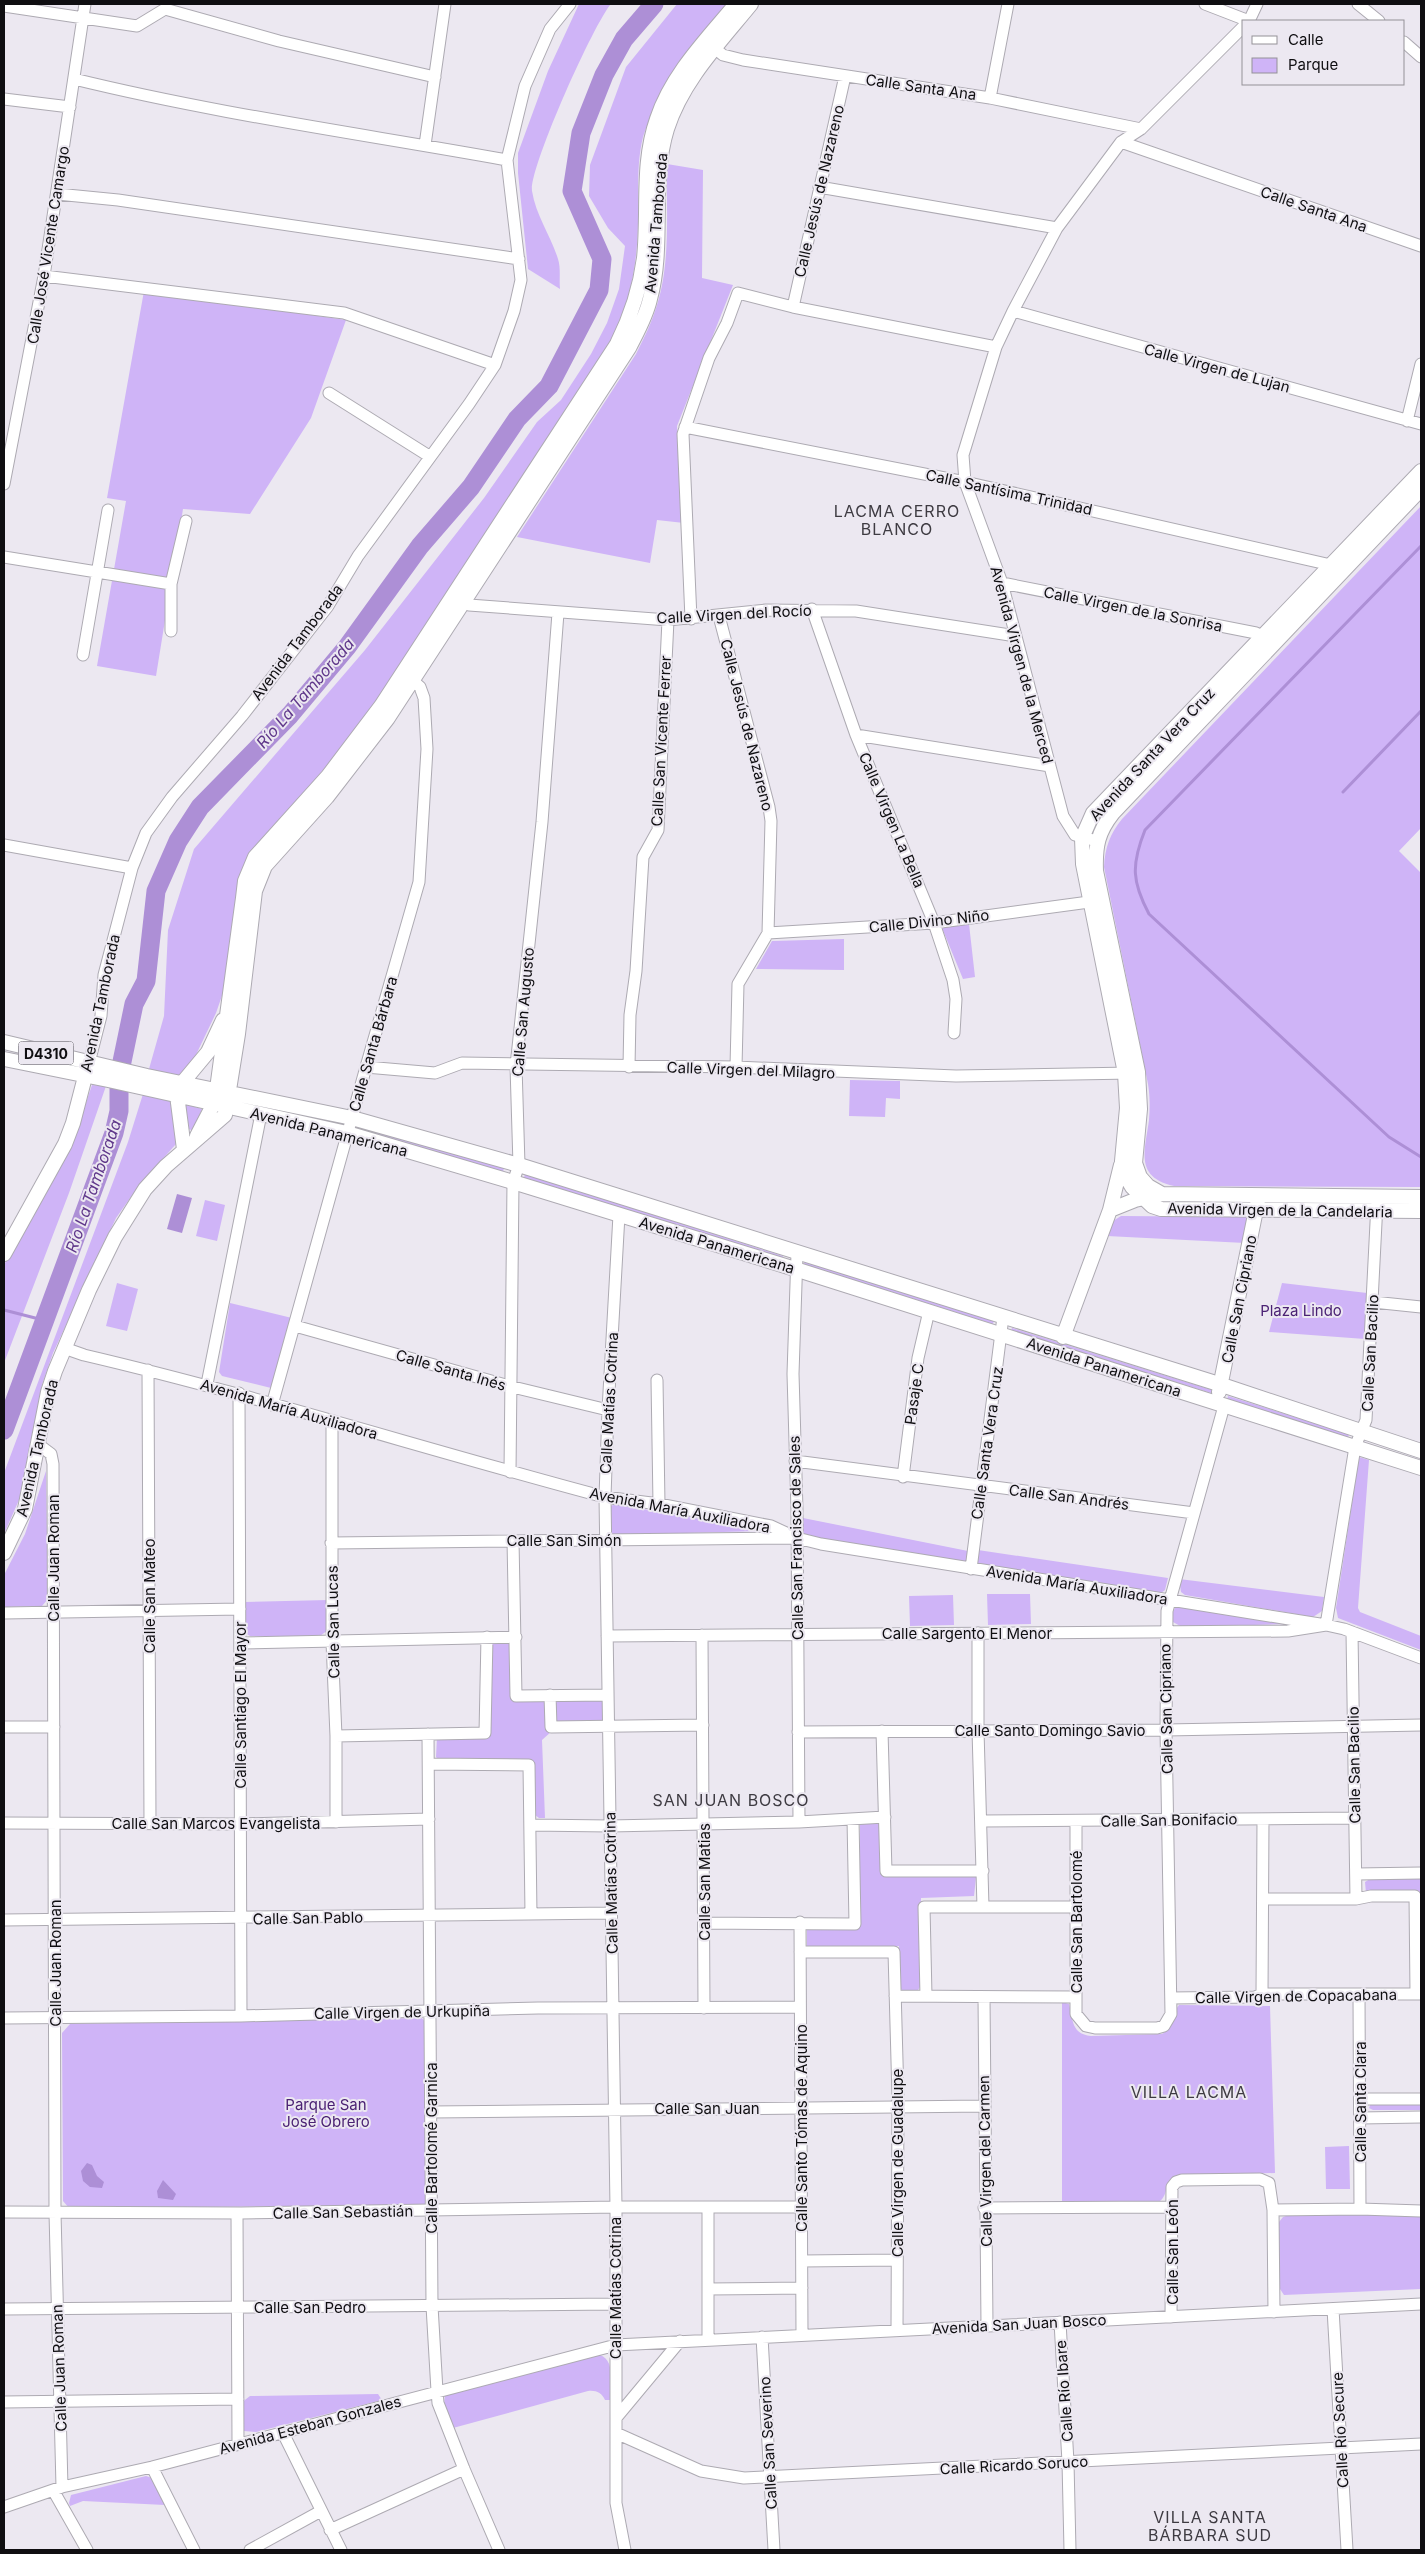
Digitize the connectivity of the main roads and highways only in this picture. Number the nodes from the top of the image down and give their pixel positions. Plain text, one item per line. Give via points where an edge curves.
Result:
1 (736, 4) edge
2 (751, 4) edge
3 (710, 45) junction
4 (1421, 472) edge
5 (1421, 490) edge
6 (458, 599) junction
7 (229, 1006) junction
8 (4, 1042) edge
9 (4, 1059) edge
10 (87, 1070) junction
11 (1131, 1073) junction
12 (180, 1089) junction
13 (223, 1090) junction
14 (213, 1103) junction
15 (227, 1106) junction
16 (189, 1145) junction
17 (1122, 1161) junction
18 (1162, 1194) junction
19 (1258, 1194) junction
20 (1421, 1197) edge
21 (1142, 1198) junction
22 (1257, 1209) junction
23 (1110, 1210) junction
24 (1421, 1211) edge
25 (4, 1254) edge
26 (1063, 1337) junction
27 (1222, 1386) junction
28 (1220, 1404) junction
29 (1421, 1451) edge
30 (1421, 1468) edge
31 (4, 1553) edge

1 - 3 main road, Avenida Tamborada
2 - 3 main road, Avenida Tamborada
3 - 6 main road, Avenida Tamborada via 675,106 666,131 659,176 655,275 642,323 614,373
4 - 11 main road, Avenida Santa Vera Cruz via 1093,813 1082,838 1089,902
5 - 11 main road, Avenida Santa Vera Cruz via 1113,813 1098,835 1096,870
6 - 7 main road, Avenida Tamborada via 328,776 255,857 245,881
6 - 13 main road, Avenida Tamborada via 413,681 357,760 273,856 260,876
7 - 12 main road via 208,1052
7 - 13 main road, Avenida Tamborada
8 - 10 main road, Avenida Panamericana / D4310
9 - 10 main road, Avenida Panamericana / D4310
10 - 12 main road, Avenida Panamericana
10 - 25 main road, Avenida Tamborada via 65,1144
11 - 17 main road, Avenida Santa Vera Cruz
11 - 18 main road, Avenida Santa Vera Cruz via 1140,1108 1135,1163 1148,1186
12 - 13 main road, Avenida Panamericana
12 - 14 main road, Avenida Panamericana
12 - 16 main road
13 - 14 main road, Avenida Tamborada
13 - 15 main road, Avenida Tamborada
13 - 26 main road, Avenida Panamericana via 352,1118 519,1165
14 - 15 main road, Avenida Panamericana
14 - 16 main road, Avenida Tamborada
15 - 16 main road, Avenida Tamborada via 222,1119
15 - 28 main road, Avenida Panamericana via 348,1133 513,1182
16 - 31 main road, Avenida Tamborada via 145,1190 130,1211 89,1290 48,1392 25,1510
17 - 21 main road, Avenida Santa Vera Cruz via 1126,1177
17 - 23 main road
18 - 19 main road, Avenida Virgen de la Candelaria
18 - 21 main road, Avenida Virgen de la Candelaria
19 - 20 main road, Avenida Virgen de la Candelaria
19 - 22 main road, Calle San Cipriano
21 - 22 main road, Avenida Virgen de la Candelaria via 1161,1208
21 - 23 main road, Avenida Virgen de la Candelaria
22 - 24 main road, Avenida Virgen de la Candelaria
22 - 27 main road, Calle San Cipriano
23 - 26 main road
26 - 27 main road, Avenida Panamericana
27 - 28 main road, Calle San Cipriano
27 - 29 main road, Avenida Panamericana
28 - 30 main road, Avenida Panamericana

